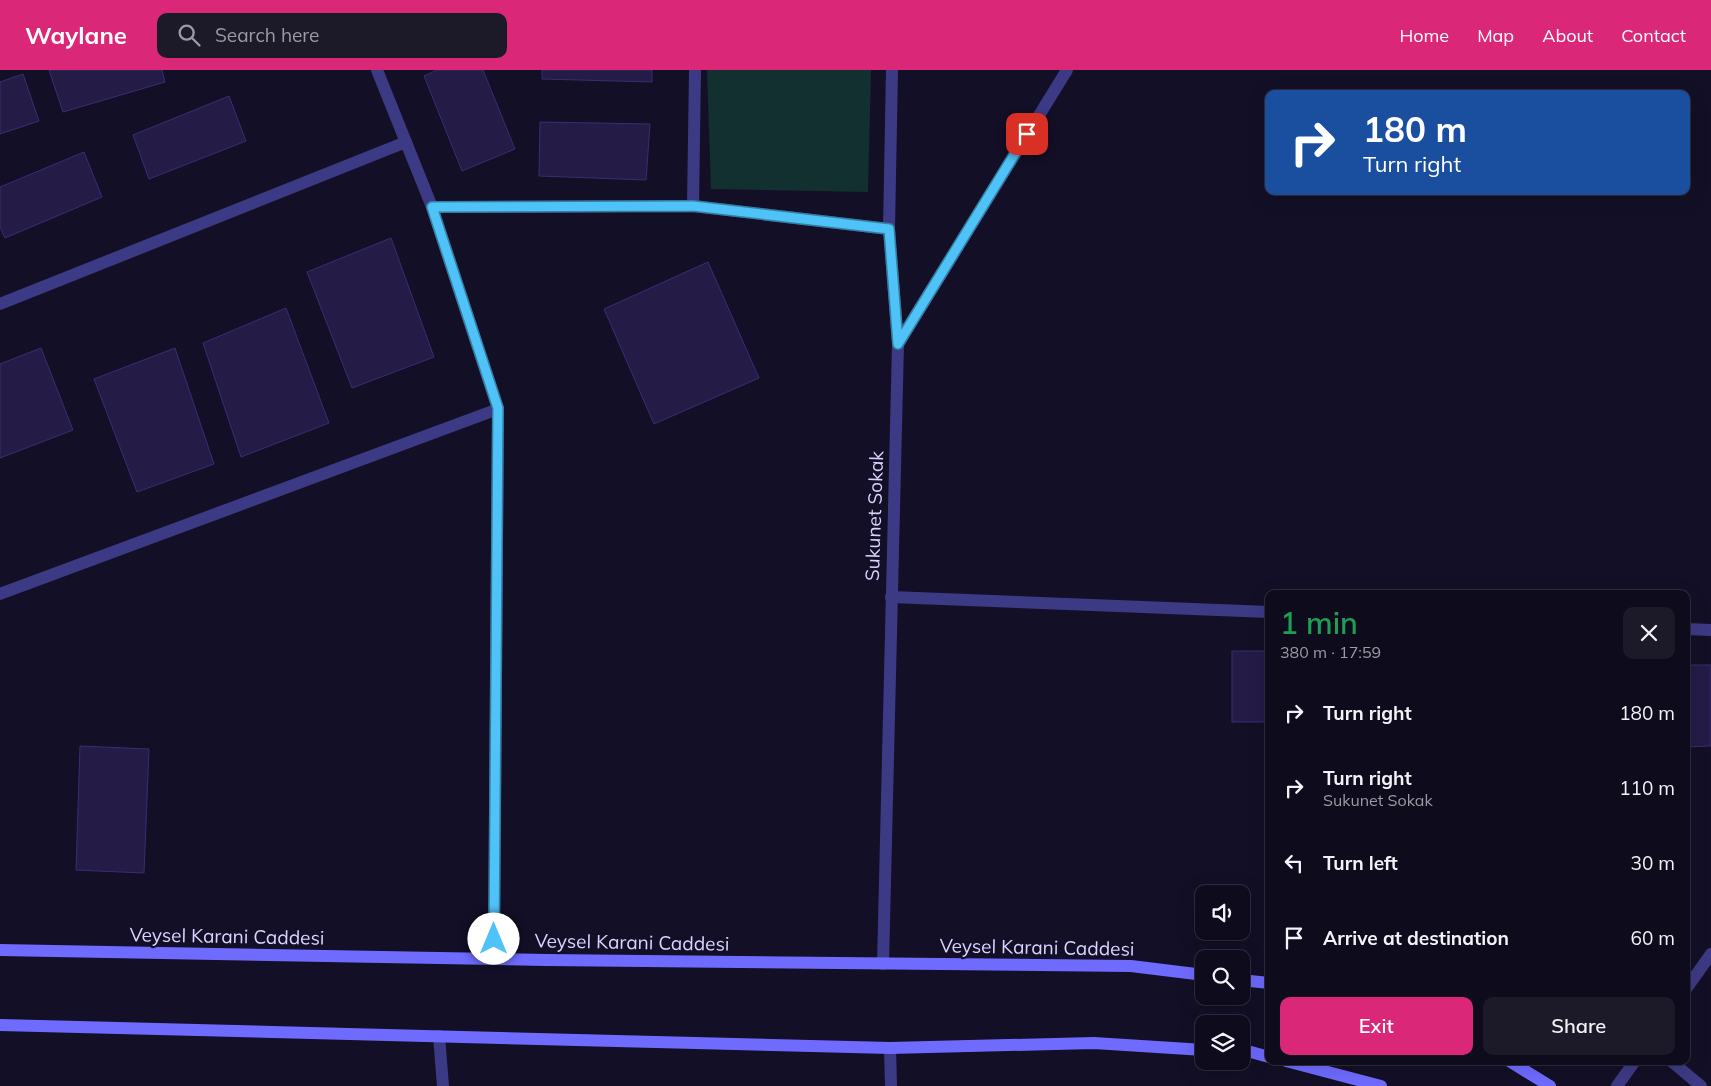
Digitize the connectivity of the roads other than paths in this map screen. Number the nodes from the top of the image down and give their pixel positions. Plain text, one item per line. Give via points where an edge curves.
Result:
1 (377, 70) edge
2 (695, 70) edge
3 (892, 70) edge
4 (1067, 70) edge
5 (406, 142) junction
6 (693, 206) junction
7 (432, 207) junction
8 (889, 229) junction
9 (0, 304) edge
10 (898, 344) junction
11 (498, 408) junction
12 (0, 594) edge
13 (891, 597) junction
14 (1265, 612) edge
15 (1690, 629) edge
16 (1711, 630) edge
17 (0, 950) edge
18 (1711, 954) edge
19 (494, 959) junction
20 (883, 964) junction
21 (1195, 974) edge
22 (1250, 981) edge
23 (1265, 983) edge
24 (1690, 983) edge
25 (0, 1025) edge
26 (439, 1036) junction
27 (890, 1048) junction
28 (1195, 1049) edge
29 (1250, 1052) edge
30 (1265, 1056) edge
31 (1301, 1065) edge
32 (1516, 1065) edge
33 (1632, 1065) edge
34 (1676, 1065) edge
35 (442, 1086) edge
36 (891, 1086) edge
37 (1381, 1086) edge
38 (1550, 1086) edge
39 (1617, 1086) edge
40 (1701, 1086) edge

1 - 5 street
2 - 6 street
3 - 8 street, Sukunet Sokak
4 - 10 street
5 - 7 street
5 - 9 street
6 - 7 street
6 - 8 street
7 - 11 street
8 - 10 street, Sukunet Sokak
10 - 13 street, Sukunet Sokak
11 - 12 street
11 - 19 street
13 - 14 street
13 - 20 street, Sukunet Sokak
15 - 16 street
17 - 19 main road, Veysel Karani Caddesi
18 - 24 street
19 - 20 main road, Veysel Karani Caddesi
20 - 21 main road, Veysel Karani Caddesi via 1131,966
22 - 23 main road
25 - 26 main road
26 - 27 main road
26 - 35 street
27 - 28 main road via 1094,1043
27 - 36 street
29 - 30 main road
31 - 37 main road
32 - 38 main road
33 - 39 street
34 - 40 street

